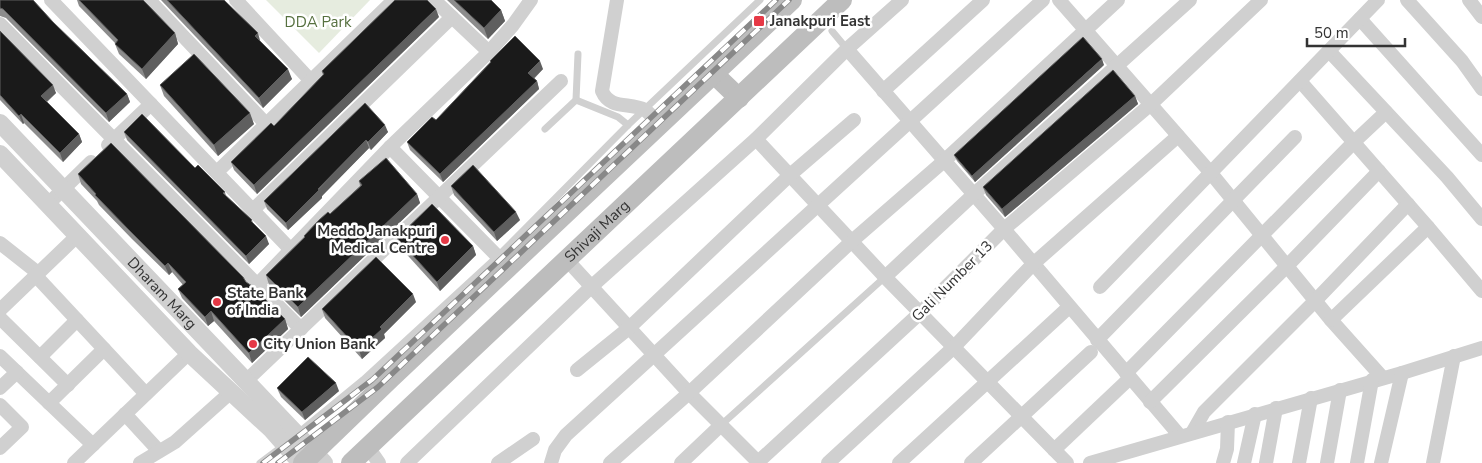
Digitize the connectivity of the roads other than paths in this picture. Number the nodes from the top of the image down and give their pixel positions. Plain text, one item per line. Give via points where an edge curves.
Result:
1 (51, 0) edge
2 (150, 0) edge
3 (236, 0) edge
4 (394, 0) edge
5 (434, 0) edge
6 (531, 0) edge
7 (617, 0) edge
8 (760, 0) edge
9 (792, 0) edge
10 (842, 0) edge
11 (902, 0) edge
12 (983, 0) edge
13 (1043, 0) edge
14 (1059, 0) edge
15 (1118, 0) edge
16 (1190, 0) edge
17 (1261, 0) edge
18 (1378, 0) edge
19 (1408, 0) edge
20 (1469, 0) edge
21 (452, 16) junction
22 (1482, 17) edge
23 (1360, 19) junction
24 (0, 24) edge
25 (1085, 29) junction
26 (832, 31) dead end
27 (847, 48) junction
28 (1329, 51) junction
29 (489, 52) junction
30 (578, 54) dead end
31 (1118, 66) junction
32 (714, 74) junction
33 (311, 81) junction
34 (560, 81) dead end
35 (1300, 81) junction
36 (1482, 89) edge
37 (883, 91) junction
38 (739, 98) junction
39 (576, 100) junction
40 (151, 104) junction
41 (1150, 105) junction
42 (644, 110) junction
43 (1386, 112) junction
44 (854, 120) dead end
45 (910, 122) junction
46 (0, 123) edge
47 (266, 124) junction
48 (628, 125) junction
49 (659, 125) junction
50 (545, 129) dead end
51 (1178, 136) junction
52 (1295, 137) dead end
53 (756, 139) junction
54 (114, 140) junction
55 (1354, 142) junction
56 (390, 147) junction
57 (0, 154) edge
58 (1482, 155) edge
59 (944, 161) junction
60 (1380, 171) junction
61 (216, 172) junction
62 (1210, 172) junction
63 (790, 175) junction
64 (62, 190) junction
65 (972, 195) junction
66 (439, 197) junction
67 (1234, 201) junction
68 (47, 204) junction
69 (1408, 204) junction
70 (818, 206) junction
71 (253, 210) junction
72 (1482, 219) edge
73 (1428, 227) junction
74 (1004, 229) junction
75 (77, 236) junction
76 (1262, 236) junction
77 (852, 242) junction
78 (0, 243) edge
79 (291, 250) junction
80 (567, 260) junction
81 (503, 262) junction
82 (1034, 264) junction
83 (1287, 266) junction
84 (37, 274) junction
85 (885, 277) junction
86 (256, 286) junction
87 (1100, 286) dead end
88 (591, 287) junction
89 (1482, 291) edge
90 (1316, 301) junction
91 (1069, 307) junction
92 (0, 310) edge
93 (920, 313) junction
94 (0, 318) edge
95 (77, 320) junction
96 (1331, 320) junction
97 (628, 328) junction
98 (301, 329) junction
99 (1094, 346) junction
100 (954, 347) junction
101 (104, 348) junction
102 (1482, 348) edge
103 (189, 353) junction
104 (0, 356) edge
105 (655, 356) junction
106 (1454, 356) junction
107 (40, 357) junction
108 (577, 370) dead end
109 (17, 372) junction
110 (1402, 373) junction
111 (1128, 376) junction
112 (1377, 379) junction
113 (246, 382) junction
114 (987, 382) junction
115 (68, 385) junction
116 (0, 388) edge
117 (1340, 390) junction
118 (231, 392) junction
119 (690, 393) junction
120 (146, 394) junction
121 (1311, 398) junction
122 (1150, 402) junction
123 (49, 403) junction
124 (0, 405) edge
125 (1276, 408) junction
126 (125, 414) junction
127 (1255, 414) junction
128 (1022, 417) junction
129 (1228, 422) junction
130 (721, 425) junction
131 (1186, 435) junction
132 (533, 439) dead end
133 (291, 440) junction
134 (93, 445) junction
135 (0, 448) edge
136 (1054, 450) junction
137 (159, 451) junction
138 (373, 455) edge
139 (1122, 458) edge
140 (310, 460) edge
141 (74, 463) edge
142 (140, 463) edge
143 (260, 463) edge
144 (351, 463) edge
145 (407, 463) edge
146 (498, 463) edge
147 (551, 463) edge
148 (610, 463) edge
149 (681, 463) edge
150 (758, 463) edge
151 (828, 463) edge
152 (899, 463) edge
153 (971, 463) edge
154 (1067, 463) edge
155 (1090, 463) edge
156 (1223, 463) edge
157 (1244, 463) edge
158 (1266, 463) edge
159 (1299, 463) edge
160 (1327, 463) edge
161 (1357, 463) edge
162 (1381, 463) edge
163 (1433, 463) edge

1 - 40 street
2 - 47 street
3 - 33 street
4 - 33 street
5 - 21 street
6 - 29 street
7 - 42 street via 602,91 605,98 613,103
8 - 42 lane
9 - 32 main road
10 - 38 main road, Shivaji Marg
11 - 27 street
12 - 37 street
13 - 45 street
14 - 25 street
15 - 25 street
16 - 31 street
17 - 41 street, Gali Number 13
18 - 23 street
19 - 36 street via 1462,60
20 - 22 street
21 - 29 street
21 - 71 street
23 - 28 street
23 - 58 street
24 - 54 street
25 - 31 street
25 - 59 street
26 - 27 lane
27 - 37 street
27 - 53 street
28 - 35 street
28 - 43 street
29 - 56 street
30 - 39 lane
31 - 41 street
31 - 65 street
32 - 38 main road
32 - 49 main road
33 - 47 street
34 - 66 street
35 - 55 street
35 - 62 street
37 - 45 street
38 - 80 main road, Shivaji Marg
39 - 48 lane via 618,117
39 - 50 lane
40 - 54 street
40 - 61 street
41 - 51 street
41 - 74 street, Gali Number 13
42 - 48 lane
42 - 49 street
43 - 55 street
43 - 72 street
44 - 63 street
45 - 59 street
45 - 70 street
46 - 64 street, Dharam Marg
47 - 61 street
48 - 81 lane
49 - 81 main road
51 - 62 street
51 - 82 street
52 - 67 street
53 - 63 street
53 - 88 street
54 - 64 street
54 - 86 street
55 - 60 street
55 - 76 street
56 - 66 street
56 - 79 street
57 - 68 street, Dharam Marg
59 - 65 street
59 - 77 street
60 - 69 street
60 - 83 street
61 - 71 street
62 - 67 street
62 - 87 street
63 - 70 street
63 - 97 street
64 - 68 street
64 - 113 street, Dharam Marg
65 - 74 street
65 - 85 street
66 - 81 street
66 - 98 street
67 - 76 street
67 - 99 street
68 - 75 street, Dharam Marg
69 - 73 street
69 - 90 street
70 - 77 street
70 - 105 street
71 - 79 street
73 - 89 street
73 - 96 street
74 - 82 street
74 - 93 street, Gali Number 13
75 - 84 street
75 - 103 street, Dharam Marg
76 - 83 street
76 - 111 street
77 - 85 street
77 - 119 street
78 - 84 street
79 - 86 street
80 - 88 street
80 - 138 main road, Shivaji Marg
81 - 133 lane
81 - 140 main road
82 - 91 street
82 - 100 street
83 - 90 street
83 - 122 street
84 - 92 street
84 - 95 street
85 - 93 street
85 - 130 lane
86 - 98 street
88 - 97 street
88 - 145 street
90 - 96 street
90 - 131 street via 1204,412
91 - 99 street
91 - 114 street
93 - 100 street
93 - 150 street, Gali Number 13
94 - 107 street
95 - 101 street
95 - 107 street
96 - 112 street
97 - 105 street
97 - 108 street
98 - 113 street
99 - 111 street
99 - 128 street
100 - 114 street
100 - 151 street
101 - 115 street
101 - 120 street
102 - 106 street
103 - 118 street, Dharam Marg
103 - 120 street
104 - 109 street
105 - 119 street
105 - 147 street via 566,435 555,450
106 - 110 street
106 - 163 street
107 - 115 street
109 - 116 street
109 - 123 street
110 - 112 street
110 - 162 street
111 - 122 street
111 - 136 street
112 - 117 street
112 - 161 street
113 - 133 street, Dharam Marg
114 - 128 street
114 - 152 street
115 - 123 street
117 - 121 street
117 - 160 street
118 - 133 street, Dharam Marg via 272,430
118 - 137 street via 175,442
119 - 130 street
119 - 148 street
120 - 126 street
121 - 125 street
121 - 159 street
122 - 131 street
123 - 134 street
124 - 135 street via 22,427
125 - 127 street
125 - 158 street
126 - 134 street
126 - 137 street
127 - 129 street
127 - 157 street
128 - 136 street
128 - 153 street
129 - 131 street
129 - 156 street
130 - 149 street
130 - 150 street
131 - 139 street
132 - 146 street
133 - 140 street, Dharam Marg
133 - 143 lane
134 - 141 street
136 - 154 street
137 - 142 street
138 - 144 main road, Shivaji Marg
139 - 155 street

